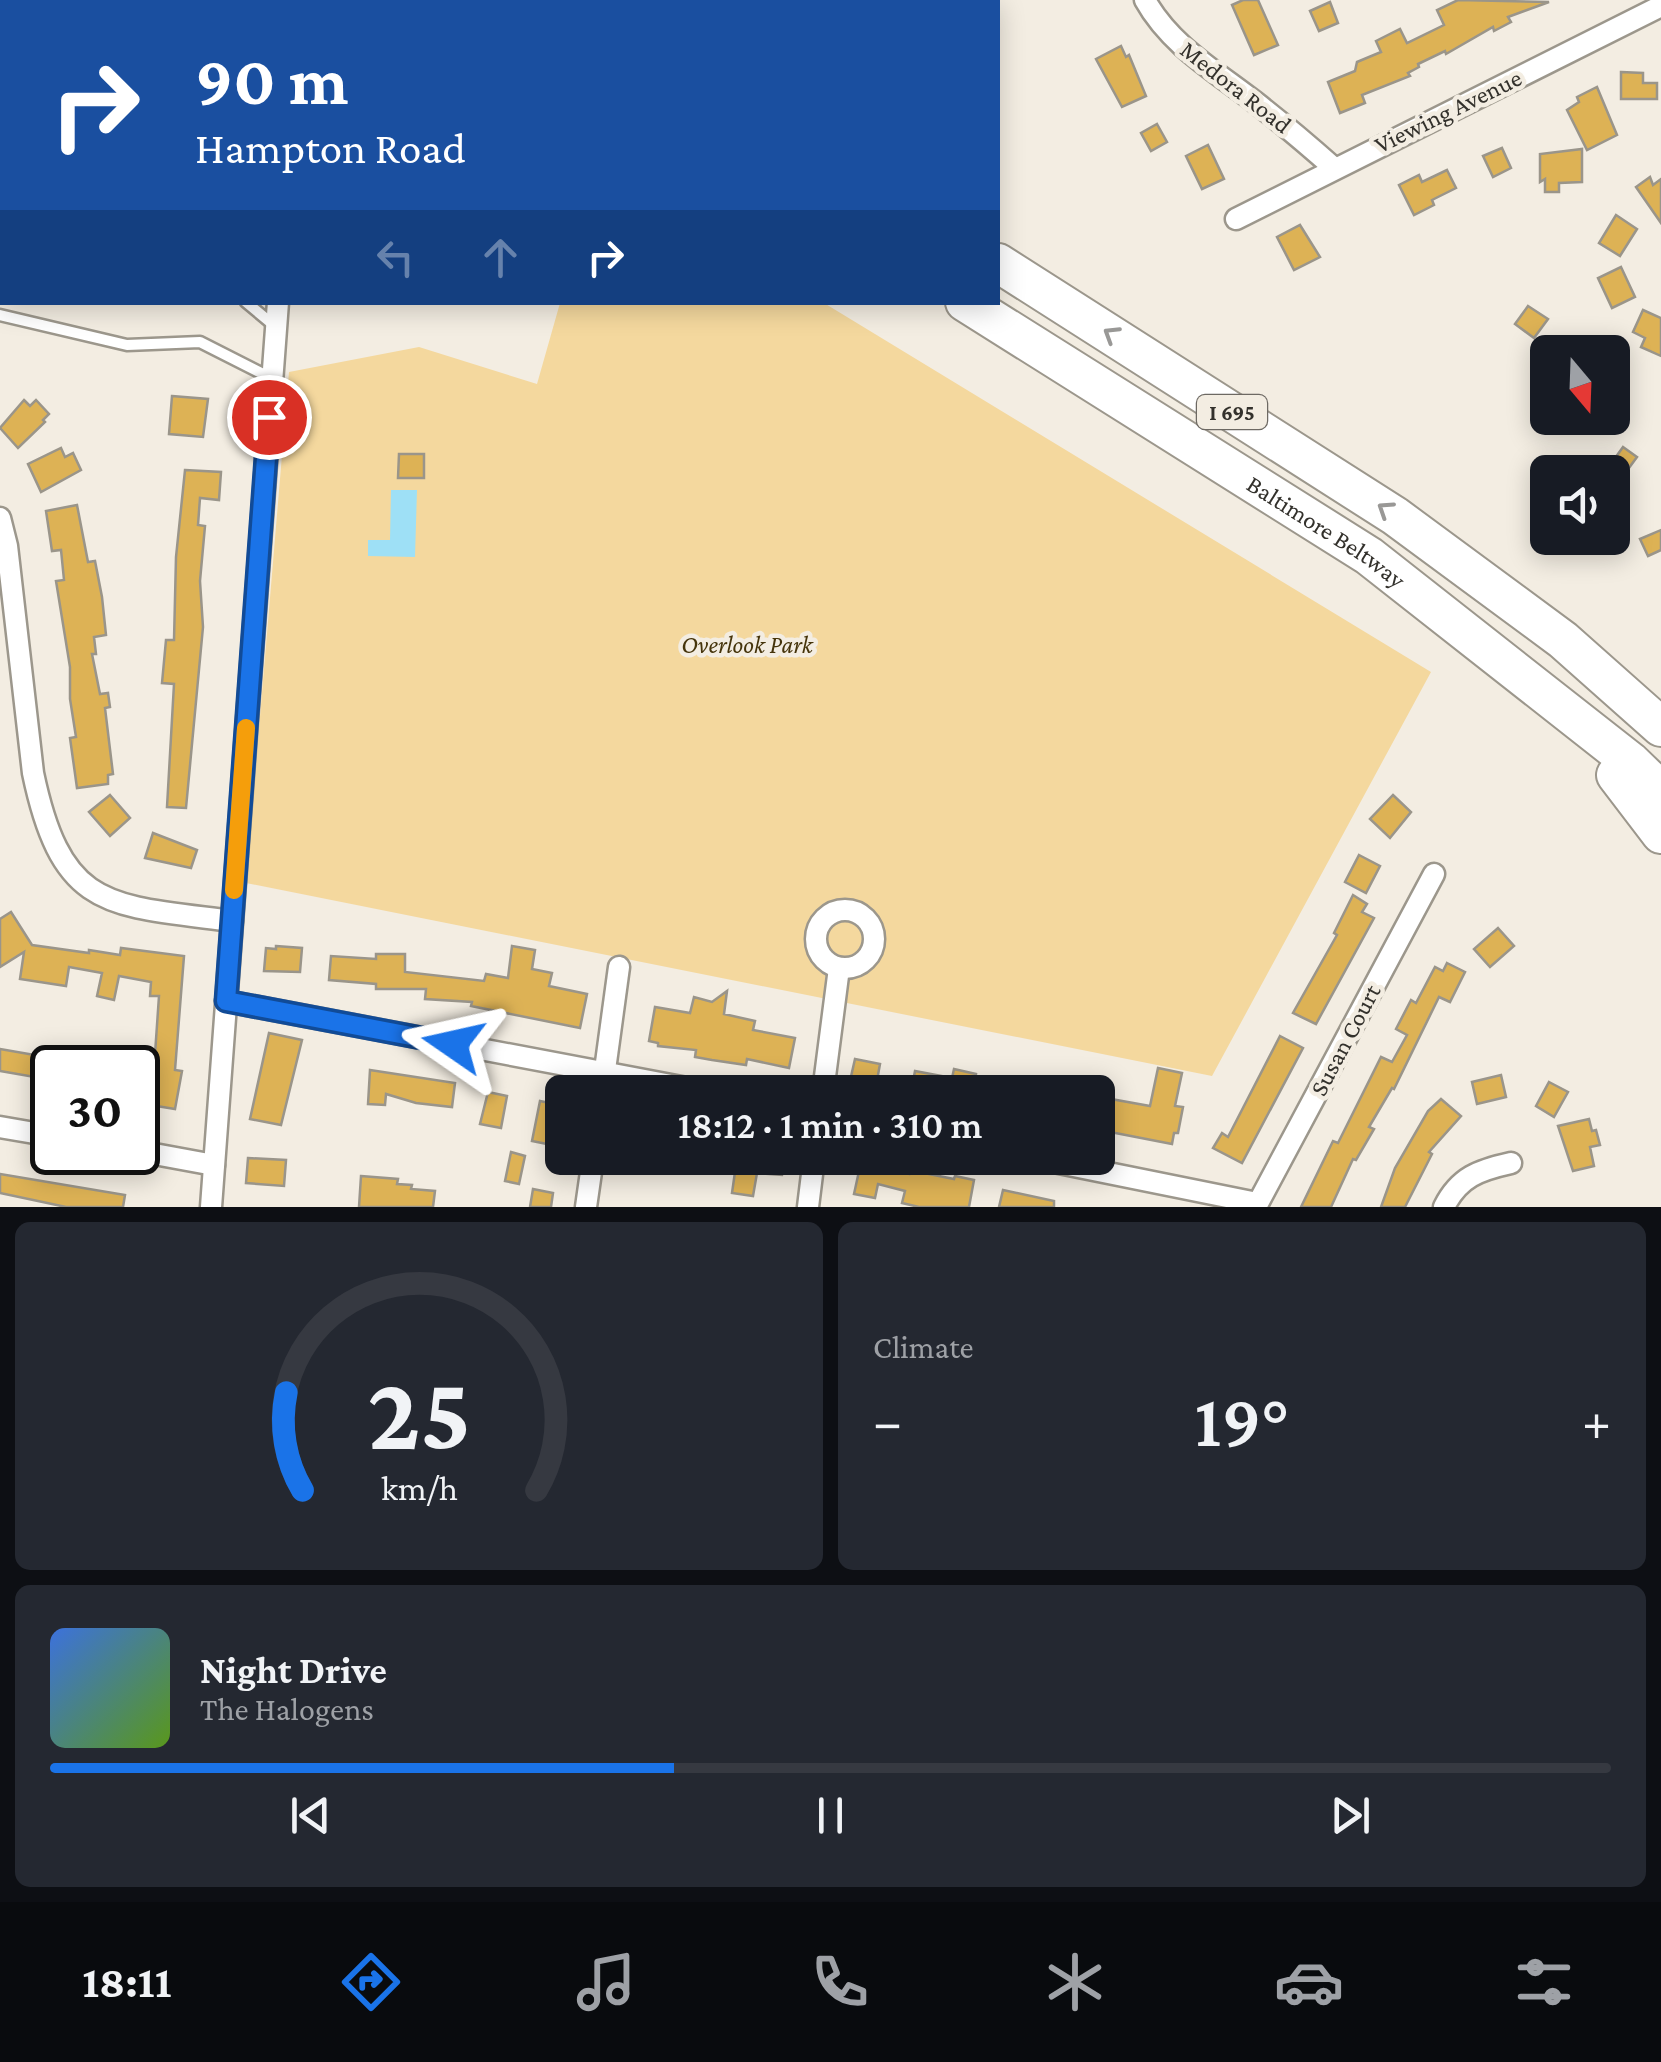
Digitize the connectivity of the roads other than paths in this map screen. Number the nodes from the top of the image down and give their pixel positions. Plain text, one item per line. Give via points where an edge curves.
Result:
1 (1146, 0) edge
2 (1661, 6) edge
3 (1334, 168) junction
4 (1236, 219) dead end
5 (1000, 264) edge
6 (250, 305) edge
7 (278, 305) edge
8 (971, 305) edge
9 (0, 315) edge
10 (276, 327) junction
11 (272, 378) junction
12 (0, 518) edge
13 (1464, 566) junction
14 (1476, 641) junction
15 (1661, 702) edge
16 (1661, 727) edge
17 (1661, 791) edge
18 (1661, 834) edge
19 (1434, 874) dead end
20 (232, 921) junction
21 (619, 968) dead end
22 (839, 968) dead end
23 (226, 1001) junction
24 (566, 1075) edge
25 (604, 1075) edge
26 (825, 1075) edge
27 (0, 1127) edge
28 (30, 1132) edge
29 (160, 1155) edge
30 (1510, 1163) dead end
31 (214, 1164) junction
32 (591, 1175) edge
33 (812, 1175) edge
34 (1114, 1175) edge
35 (1256, 1205) edge
36 (211, 1207) edge
37 (586, 1207) edge
38 (808, 1207) edge
39 (1444, 1207) edge

1 - 3 street, Medora Road via 1193,56
2 - 3 street, Viewing Avenue
3 - 4 street, Viewing Avenue
13 -> 5 highway, Baltimore Beltway / I 695
6 - 10 lane
7 - 10 street
8 - 14 highway, Baltimore Beltway / I 695 via 1369,556
9 - 11 lane via 127,345 200,342
10 - 11 street
11 - 20 street
12 - 20 street via 33,773 56,848 75,879 102,897 131,908
13 - 15 highway
13 - 16 highway, Baltimore Beltway / I 695
14 - 17 highway, Baltimore Beltway / I 695
14 - 18 highway via 1486,666 1617,776
19 - 35 street, Susan Court
20 - 23 street
21 - 25 street
22 - 26 street
23 - 24 street
23 - 31 street
27 - 28 street
29 - 31 street
30 - 39 street via 1467,1176
31 - 36 street
32 - 37 street
33 - 38 street
34 - 35 street

